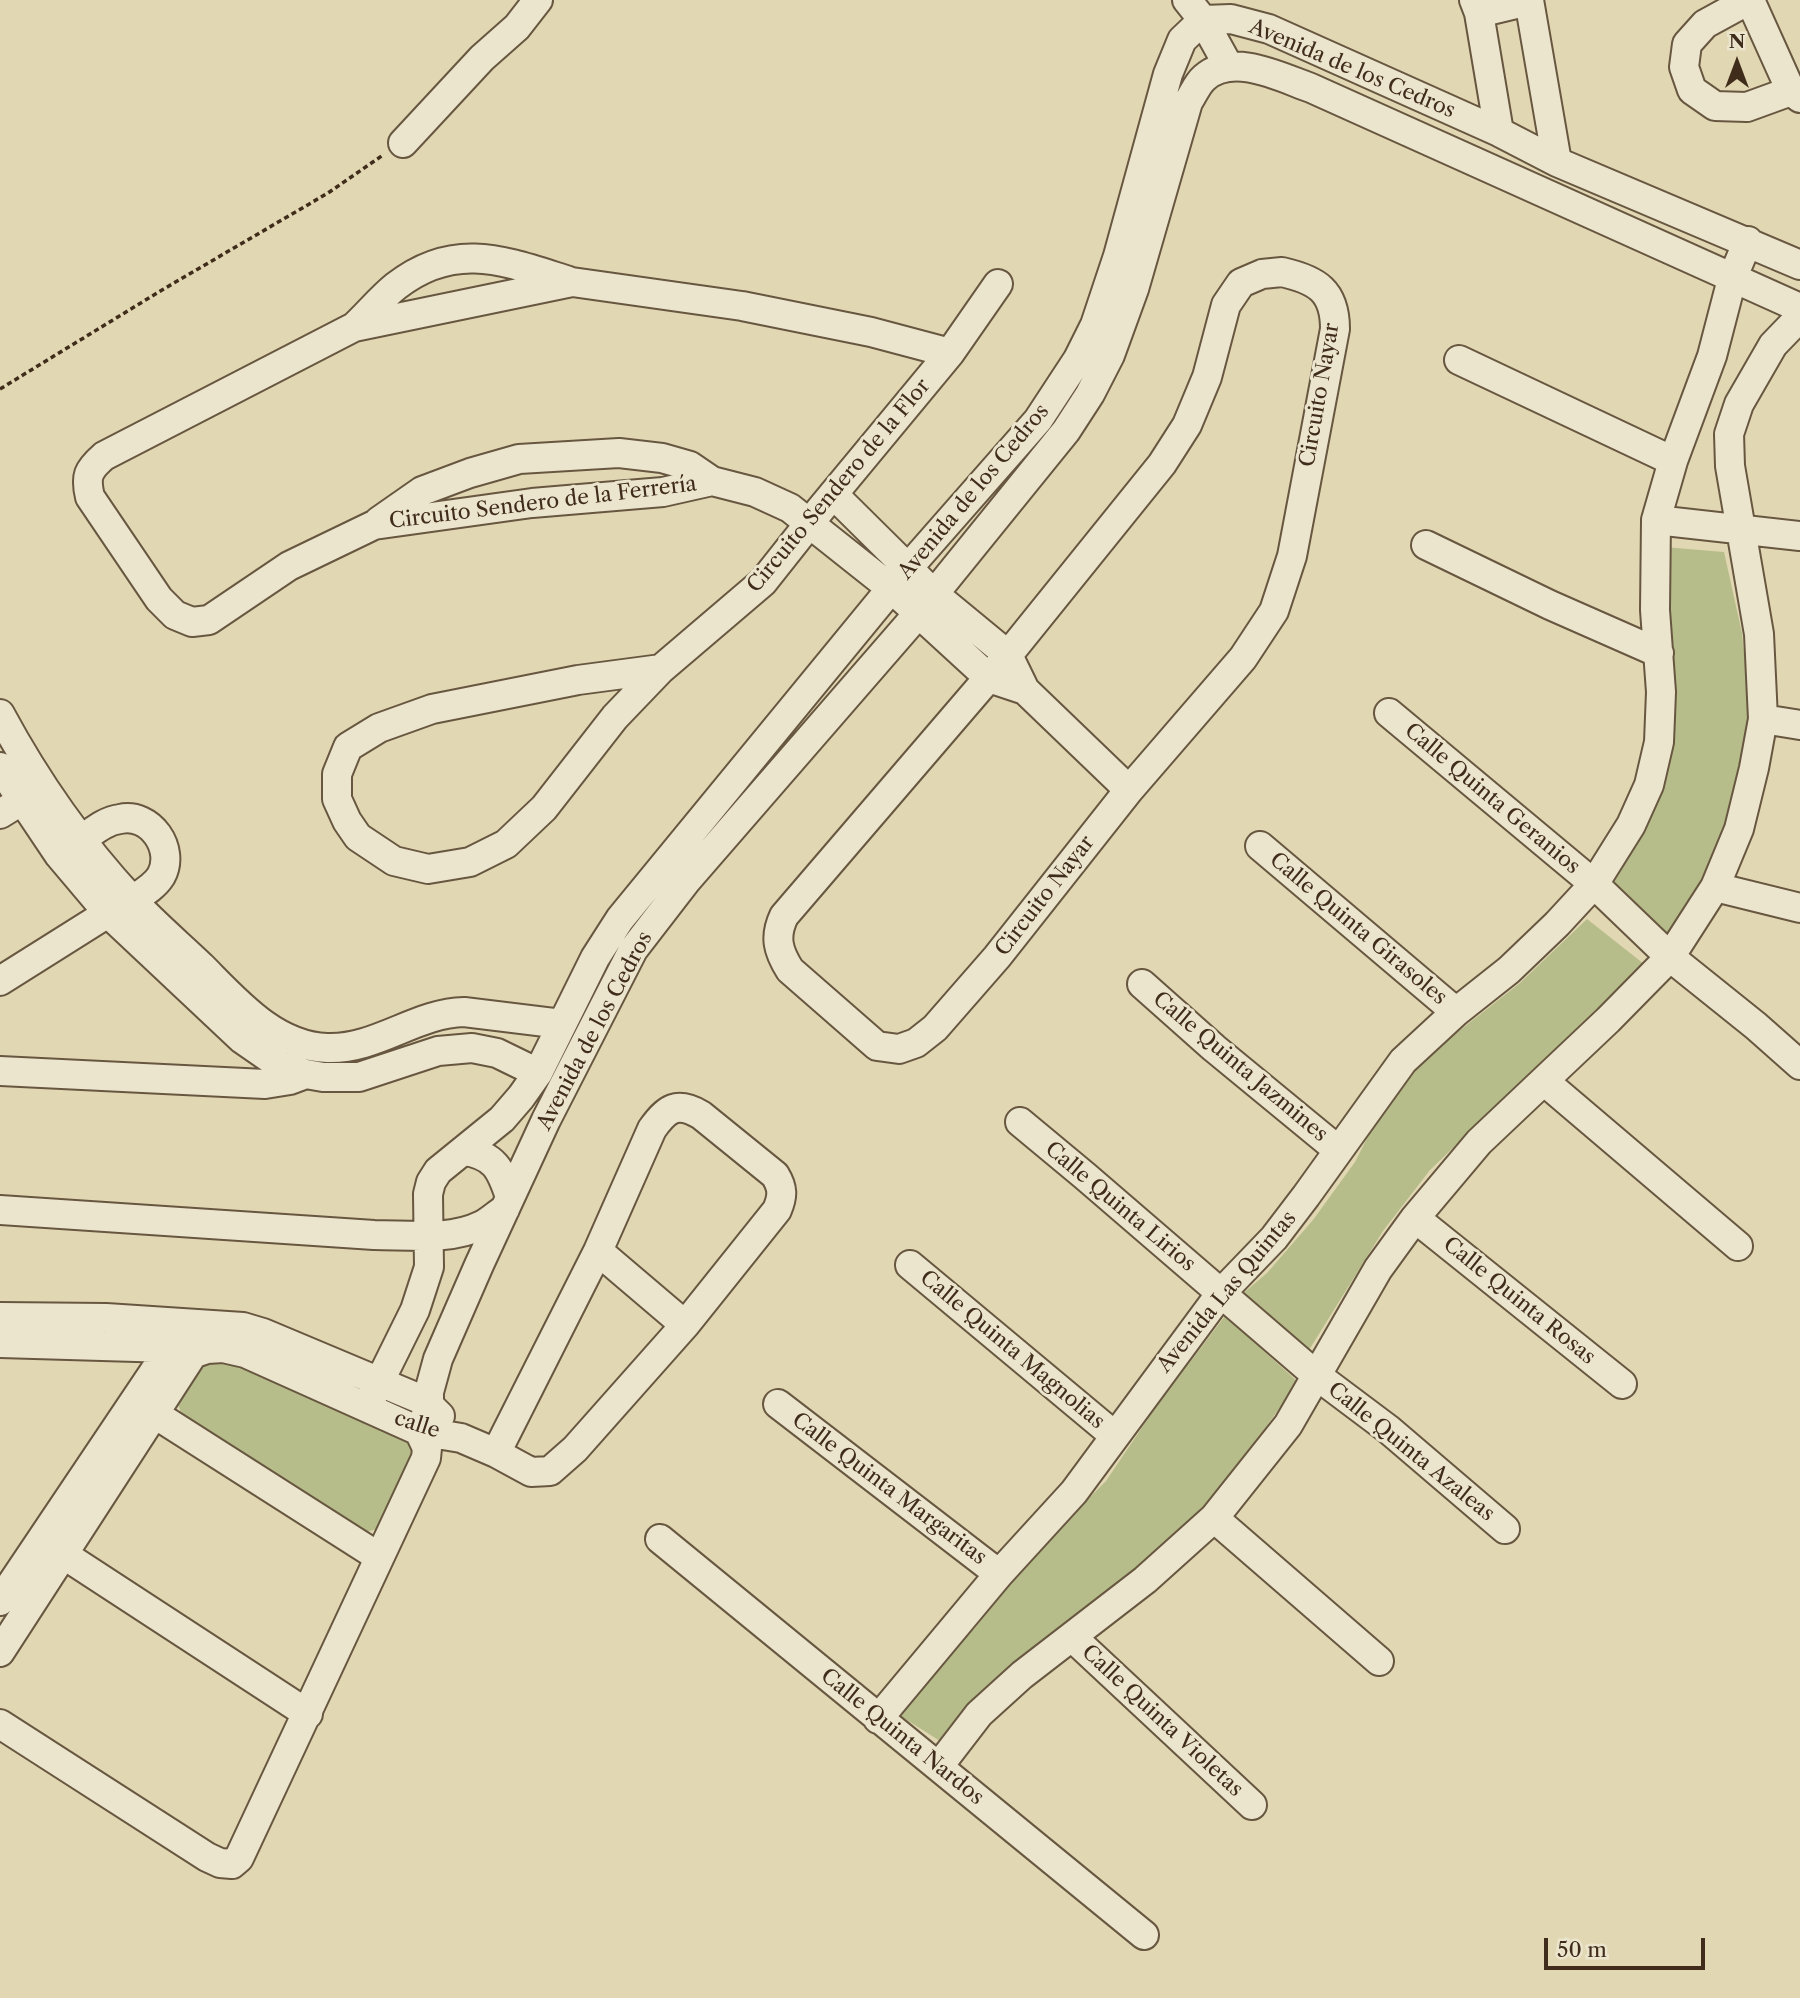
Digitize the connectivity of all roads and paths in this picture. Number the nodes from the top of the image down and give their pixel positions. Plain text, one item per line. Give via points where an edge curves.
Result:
1 (538, 0) edge
2 (1749, 0) edge
3 (1529, 1) edge
4 (1477, 6) edge
5 (1195, 10) edge
6 (1229, 67) junction
7 (1796, 95) edge
8 (1499, 132) junction
9 (403, 144) joint
10 (1557, 162) junction
11 (1748, 242) junction
12 (1800, 265) edge
13 (1732, 279) junction
14 (572, 282) junction
15 (998, 284) dead end
16 (1800, 308) edge
17 (1800, 317) edge
18 (354, 327) junction
19 (950, 353) junction
20 (1459, 360) dead end
21 (1702, 386) junction
22 (0, 389) edge
23 (1739, 404) junction
24 (1673, 461) junction
25 (712, 481) junction
26 (833, 494) junction
27 (1656, 520) junction
28 (811, 524) junction
29 (374, 525) junction
30 (1742, 529) junction
31 (1800, 536) edge
32 (1426, 545) dead end
33 (900, 579) junction
34 (926, 604) junction
35 (1659, 653) junction
36 (1008, 655) junction
37 (661, 669) junction
38 (989, 678) junction
39 (1025, 690) junction
40 (1389, 713) dead end
41 (0, 714) edge
42 (1763, 719) junction
43 (1800, 725) edge
44 (0, 767) edge
45 (1129, 790) junction
46 (11, 807) edge
47 (82, 839) junction
48 (1260, 846) dead end
49 (1594, 884) junction
50 (1716, 887) junction
51 (120, 907) junction
52 (1800, 908) edge
53 (1670, 957) junction
54 (0, 981) edge
55 (1142, 984) dead end
56 (1456, 1012) junction
57 (427, 1018) junction
58 (557, 1035) junction
59 (438, 1051) junction
60 (578, 1058) junction
61 (1800, 1065) edge
62 (0, 1071) edge
63 (538, 1073) junction
64 (306, 1074) junction
65 (1545, 1081) junction
66 (1020, 1122) dead end
67 (1338, 1150) junction
68 (464, 1152) junction
69 (508, 1203) junction
70 (0, 1210) edge
71 (1415, 1218) junction
72 (429, 1235) junction
73 (1738, 1246) dead end
74 (598, 1251) junction
75 (910, 1265) dead end
76 (1221, 1293) junction
77 (0, 1317) edge
78 (200, 1323) junction
79 (685, 1325) junction
80 (0, 1343) edge
81 (181, 1351) junction
82 (1316, 1375) junction
83 (1622, 1384) dead end
84 (373, 1394) junction
85 (429, 1404) junction
86 (778, 1404) dead end
87 (144, 1408) junction
88 (419, 1431) junction
89 (1115, 1436) junction
90 (461, 1438) junction
91 (496, 1453) junction
92 (1214, 1518) junction
93 (1505, 1529) dead end
94 (660, 1539) dead end
95 (52, 1547) junction
96 (379, 1557) junction
97 (999, 1574) junction
98 (0, 1601) edge
99 (1072, 1637) junction
100 (0, 1652) edge
101 (1379, 1661) dead end
102 (308, 1714) junction
103 (878, 1718) junction
104 (0, 1724) edge
105 (939, 1766) junction
106 (1252, 1805) dead end
107 (1143, 1936) dead end

1 - 9 street
2 - 7 street
2 - 7 street via 1705,24 1687,44 1685,67 1692,90 1715,106 1747,107
3 - 4 street
3 - 10 street
4 - 8 street
5 - 6 street
5 - 8 street, Avenida de los Cedros via 1269,29
5 - 33 street, Avenida de los Cedros via 1168,74 1095,325 1078,359 1038,420
6 - 13 street, Avenida de los Cedros via 1256,68 1311,88
6 - 34 street, Avenida de los Cedros via 1204,78 1188,102 1134,289 1090,394 1066,431
8 - 10 street, Avenida de los Cedros
9 - 22 path
10 - 11 street, Avenida de los Cedros
11 - 12 street, Avenida de los Cedros
11 - 13 street, Avenida Las Quintas
13 - 16 street, Avenida de los Cedros
13 - 21 street, Avenida Las Quintas
14 - 18 street, Circuito Sendero de la Ferrería
14 - 18 street, Circuito Sendero de la Ferrería via 495,260 440,261 395,286
14 - 19 street, Circuito Sendero de la Ferrería via 741,306
15 - 19 street, Circuito Sendero de la Flor
17 - 23 street via 1773,345
18 - 29 street, Circuito Sendero de la Ferrería via 104,456 86,481 90,497 159,599 192,622 209,620 289,566
19 - 26 street, Circuito Sendero de la Flor
20 - 24 street
21 - 23 street
21 - 24 street, Avenida Las Quintas
23 - 30 street via 1729,434
24 - 27 street, Avenida Las Quintas
25 - 28 street, Circuito Sendero de la Ferrería via 755,492
25 - 29 street, Circuito Sendero de la Ferrería via 663,492 532,503
25 - 29 street, Circuito Sendero de la Ferrería via 690,466 619,453 519,459 422,491
26 - 28 street, Circuito Sendero de la Flor
26 - 33 street
27 - 30 street
27 - 35 street, Avenida Las Quintas via 1654,598
28 - 33 street, Circuito Sendero de la Ferrería
28 - 37 street, Circuito Sendero de la Flor via 763,582
30 - 31 street
30 - 42 street via 1759,634
32 - 35 street
33 - 34 street
33 - 58 street, Avenida de los Cedros via 620,919
34 - 36 street
34 - 38 street
34 - 60 street, Avenida de los Cedros via 657,916 633,950
35 - 49 street, Avenida Las Quintas via 1659,743 1649,785 1631,825
36 - 38 street, Circuito Nayar
36 - 39 street
36 - 45 street, Circuito Nayar via 1162,464 1207,377 1226,305 1241,283 1282,272 1307,278 1327,293 1335,314 1332,352 1292,556 1274,611 1243,658
37 - 37 street, Circuito Sendero de la Flor via 432,709 379,728 348,747 337,774 337,799 358,836 394,861 428,869 470,862 506,844 544,808 615,717
38 - 39 street
38 - 45 street, Circuito Nayar via 778,928 776,941 790,970 877,1046 900,1049 935,1028
39 - 45 street
40 - 49 street, Calle Quinta Geranios
41 - 47 street via 39,782
42 - 43 street
42 - 50 street via 1739,829
44 - 46 street
46 - 51 street
47 - 51 street
47 - 51 street via 122,818 153,828 162,842 162,874 152,887
48 - 56 street, Calle Quinta Girasoles
49 - 53 street, Calle Quinta Geranios
49 - 56 street, Avenida Las Quintas via 1509,970
50 - 52 street
50 - 53 street
51 - 54 street
51 - 57 street via 253,1017 288,1039 325,1048 353,1047
51 - 64 street via 242,1039 281,1066
53 - 61 street, Calle Quinta Geranios
53 - 65 street
55 - 67 street, Calle Quinta Jazmines
56 - 67 street, Avenida Las Quintas via 1403,1060
57 - 58 street via 464,1012
57 - 59 street
58 - 60 street
58 - 63 street, Avenida de los Cedros
59 - 63 street via 472,1048 497,1053
59 - 64 street via 359,1077
60 - 69 street, Avenida de los Cedros
62 - 64 street via 265,1084
63 - 68 street, Avenida de los Cedros via 502,1119
65 - 71 street via 1479,1142
65 - 73 street
66 - 76 street, Calle Quinta Lirios
67 - 76 street, Avenida Las Quintas via 1274,1238
68 - 69 street via 489,1158 498,1168
68 - 72 street, Avenida de los Cedros via 453,1157 431,1182
69 - 72 street via 483,1224
69 - 85 street, Avenida de los Cedros via 438,1359
70 - 72 street
71 - 82 street via 1378,1269
71 - 83 street, Calle Quinta Rosas
72 - 84 street, Avenida de los Cedros via 429,1266 415,1310
74 - 79 street
74 - 79 street via 652,1129 664,1112 690,1108 775,1175 782,1186 777,1210
74 - 91 street
75 - 89 street, Calle Quinta Magnolias
76 - 82 street, Calle Quinta Lirios
76 - 89 street, Avenida Las Quintas
77 - 78 street, calle
78 - 81 street
78 - 84 street, calle via 263,1333
79 - 91 street via 550,1471 531,1472
80 - 81 street, calle
81 - 84 street, calle via 223,1348
81 - 87 street
82 - 92 street via 1288,1425
82 - 93 street, Calle Quinta Azaleas via 1388,1429
84 - 85 street, calle
84 - 88 street, calle
85 - 88 street, Avenida de los Cedros
85 - 90 street, calle
86 - 97 street, Calle Quinta Margaritas
87 - 95 street
87 - 96 street
88 - 90 street, calle
88 - 96 street via 426,1458
89 - 97 street, Avenida Las Quintas via 1074,1492
90 - 91 street
92 - 99 street
92 - 101 street
94 - 103 street, Calle Quinta Nardos
95 - 98 street
95 - 100 street
95 - 102 street
96 - 102 street
97 - 103 street, Avenida Las Quintas
99 - 105 street via 979,1714
99 - 106 street, Calle Quinta Violetas
102 - 104 street via 244,1850 232,1864 207,1857
103 - 105 street, Calle Quinta Nardos
105 - 107 street, Calle Quinta Nardos

